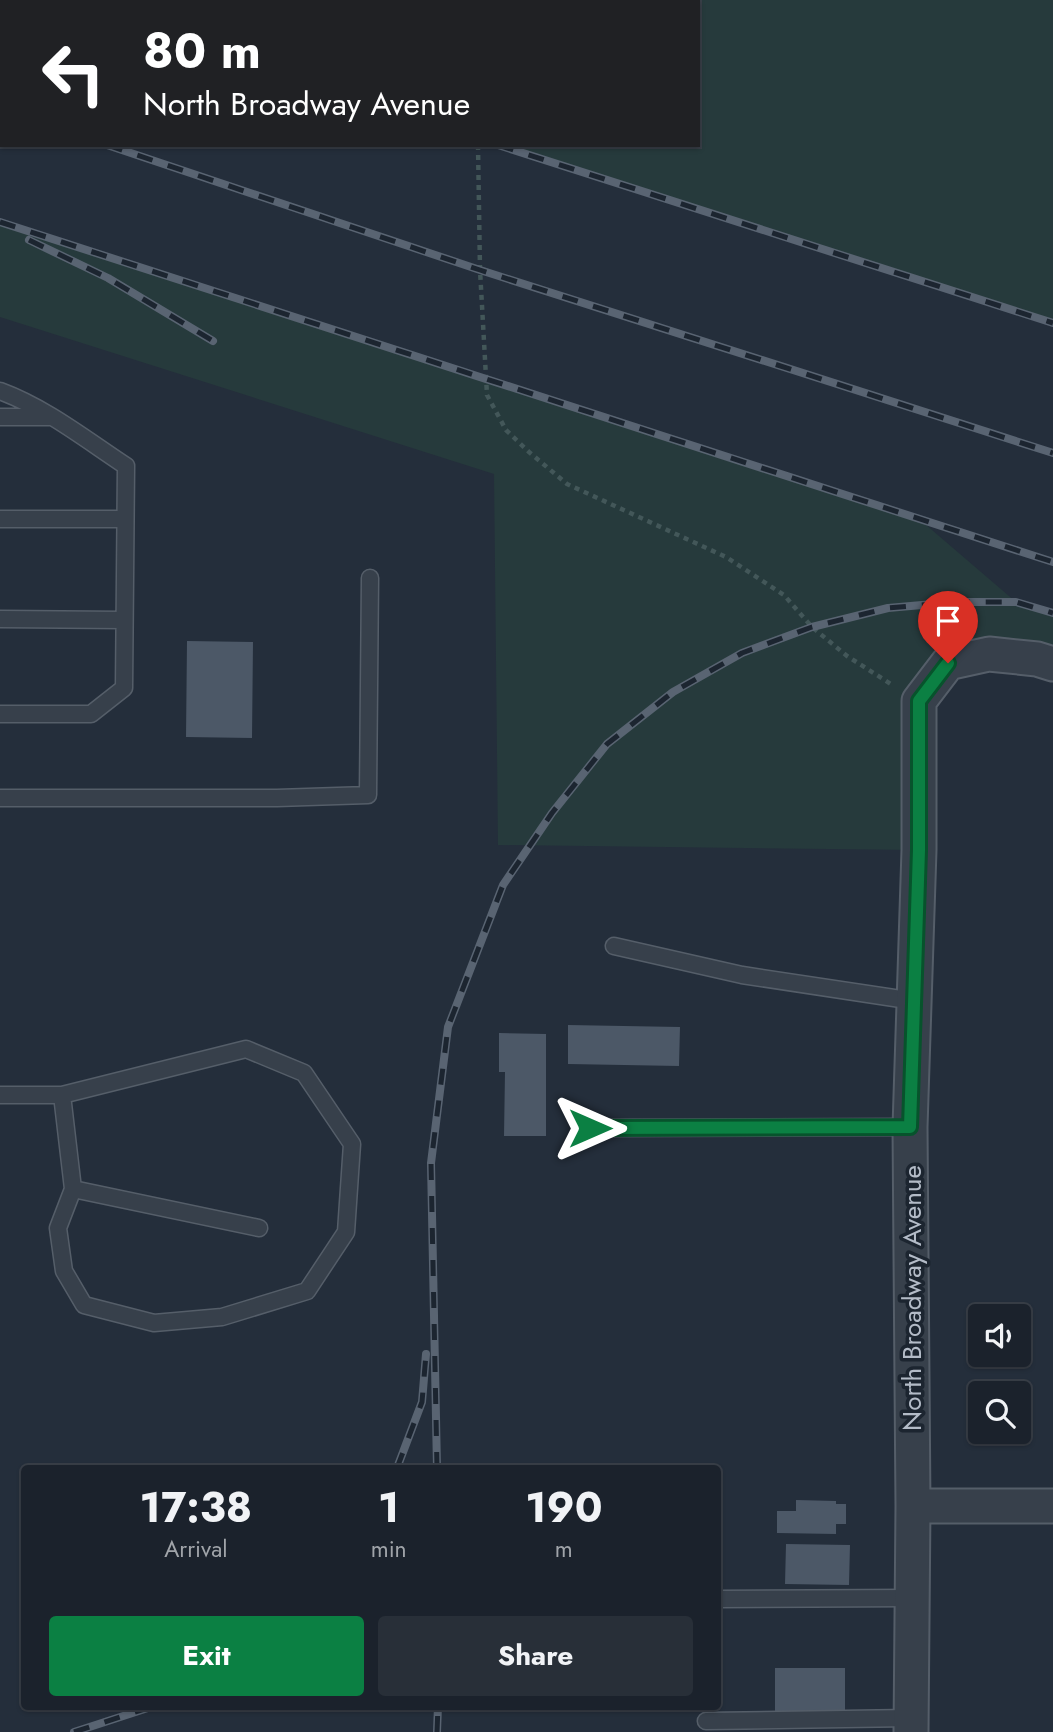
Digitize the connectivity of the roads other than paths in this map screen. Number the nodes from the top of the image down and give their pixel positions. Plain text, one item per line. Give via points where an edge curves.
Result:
1 (0, 391) edge
2 (0, 417) edge
3 (53, 417) junction
4 (0, 519) edge
5 (125, 520) junction
6 (370, 578) dead end
7 (0, 619) edge
8 (124, 620) junction
9 (1053, 664) edge
10 (0, 714) edge
11 (0, 798) edge
12 (614, 946) dead end
13 (914, 1001) junction
14 (0, 1095) edge
15 (62, 1095) junction
16 (910, 1127) junction
17 (590, 1128) dead end
18 (73, 1189) junction
19 (259, 1228) dead end
20 (913, 1506) junction
21 (1053, 1506) edge
22 (911, 1598) junction
23 (721, 1599) edge
24 (706, 1721) dead end
25 (911, 1725) edge

1 - 3 lane
2 - 3 lane
3 - 5 lane via 126,466
4 - 5 lane
5 - 8 lane
6 - 11 lane via 368,794
7 - 8 lane
8 - 10 lane via 124,688 91,714
9 - 13 street, North Broadway Avenue via 989,654 948,663 919,701
12 - 13 lane via 742,975
13 - 16 street, North Broadway Avenue
14 - 15 lane
15 - 18 lane
15 - 18 lane via 246,1049 304,1073 352,1144 346,1232 307,1291 222,1317 154,1323 84,1305 64,1272 58,1228
16 - 17 lane
16 - 20 street, North Broadway Avenue
18 - 19 lane
20 - 21 street
20 - 22 street, North Broadway Avenue
22 - 23 lane
22 - 25 street, North Broadway Avenue
24 - 25 lane

